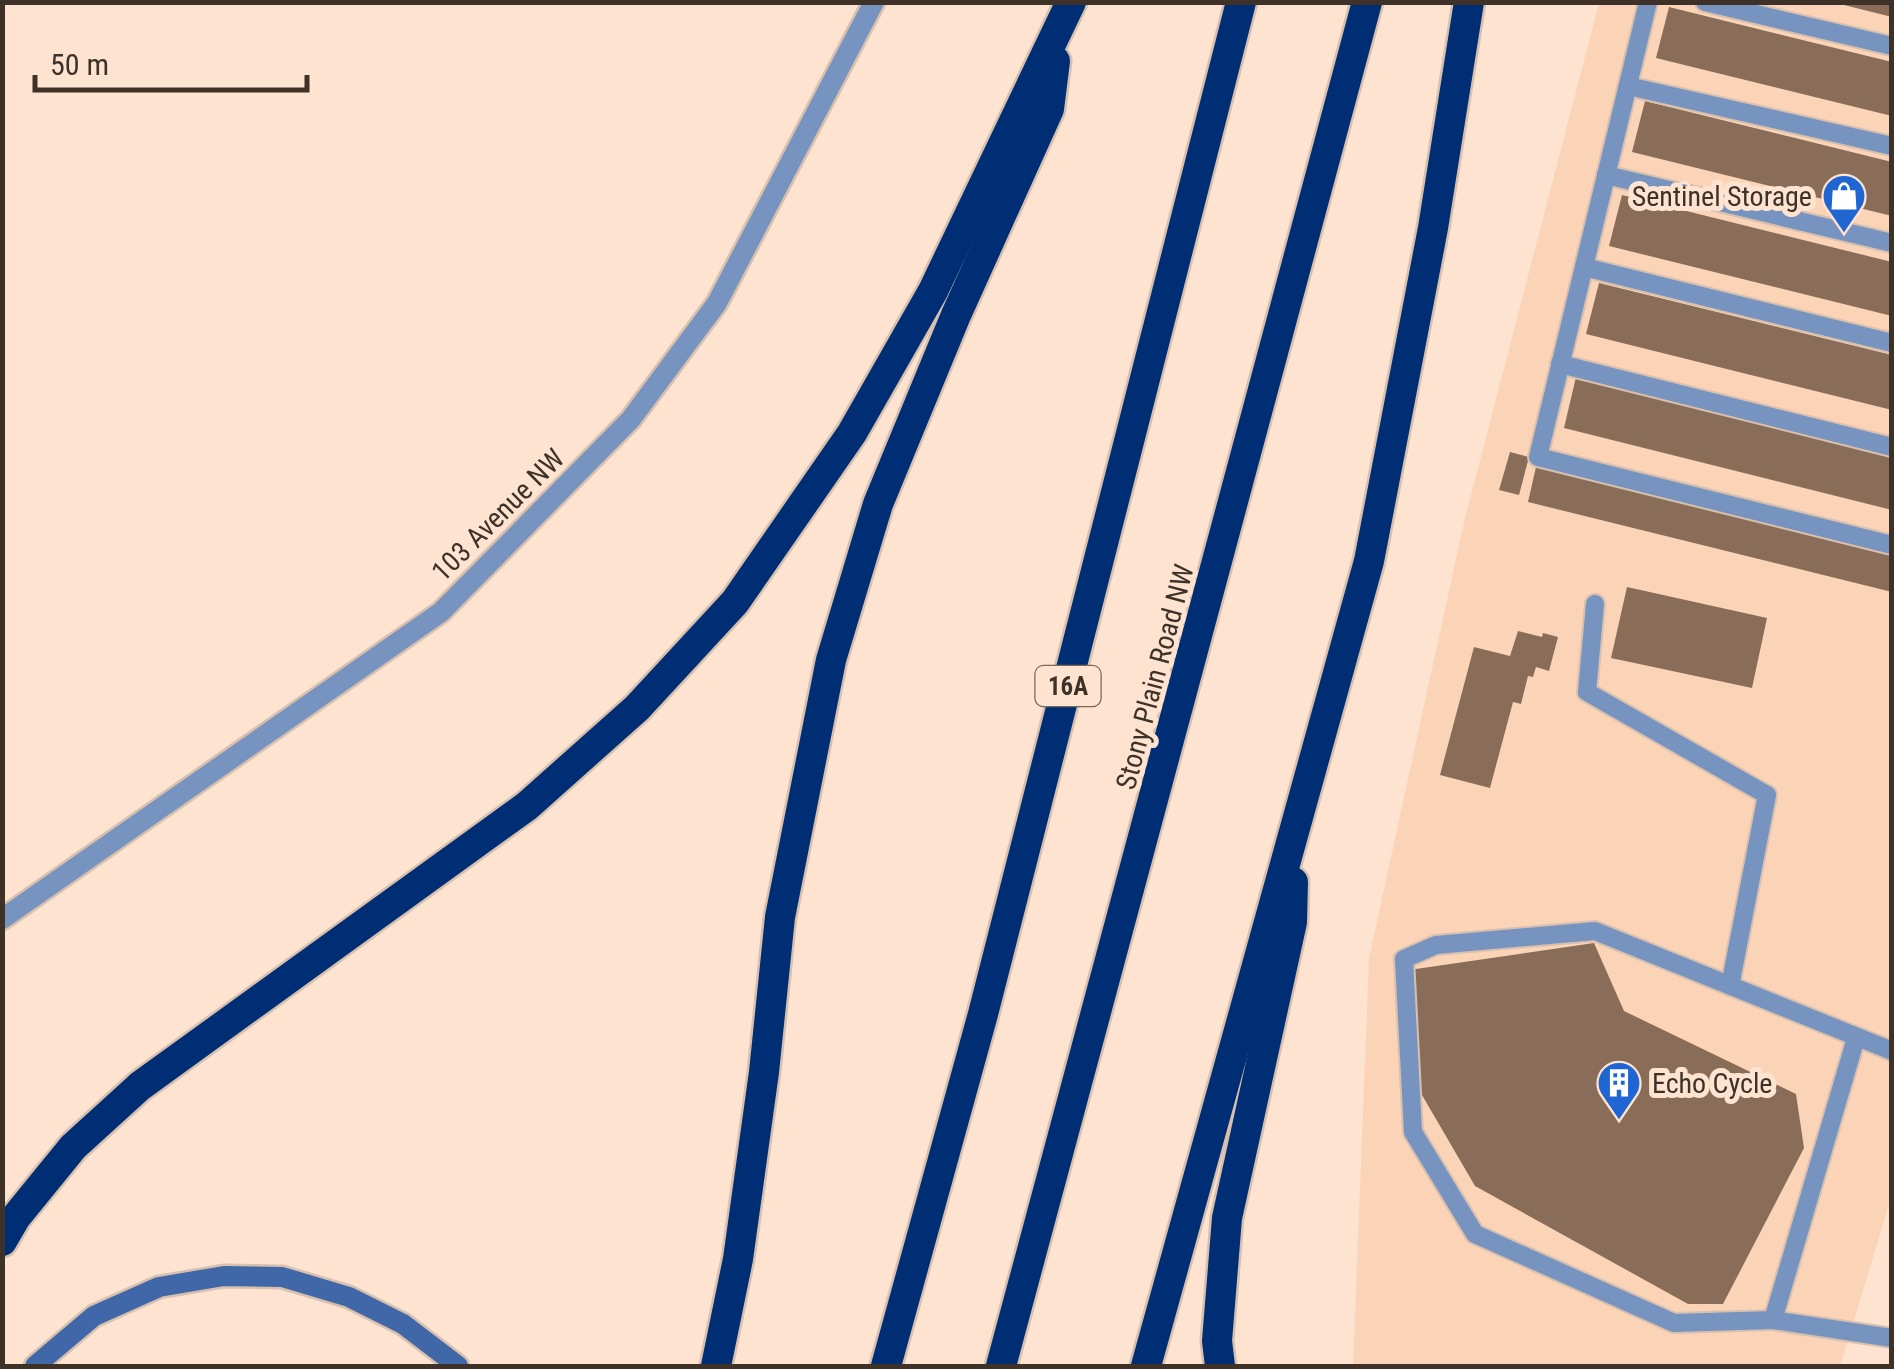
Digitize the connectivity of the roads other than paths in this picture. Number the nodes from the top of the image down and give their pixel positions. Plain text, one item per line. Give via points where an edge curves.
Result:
1 (874, 2) edge
2 (1241, 2) edge
3 (1367, 2) edge
4 (1469, 2) edge
5 (1648, 2) edge
6 (1705, 2) edge
7 (1065, 15) edge
8 (1892, 46) edge
9 (1628, 86) junction
10 (1892, 146) edge
11 (1606, 175) junction
12 (1892, 243) edge
13 (1584, 267) junction
14 (1892, 343) edge
15 (1560, 364) junction
16 (1892, 446) edge
17 (1892, 545) edge
18 (1596, 604) dead end
19 (1294, 839) junction
20 (2, 919) edge
21 (1730, 986) junction
22 (1856, 1038) junction
23 (1892, 1050) edge
24 (2, 1241) edge
25 (1773, 1320) junction
26 (1892, 1338) edge
27 (35, 1366) edge
28 (458, 1366) edge
29 (716, 1366) edge
30 (886, 1366) edge
31 (1002, 1366) edge
32 (1146, 1366) edge
33 (1220, 1366) edge

1 - 20 street, 103 Avenue NW via 717,303 632,419 441,612
2 - 30 highway, 16A via 983,1014
3 - 31 highway, Stony Plain Road NW
4 - 19 highway via 1368,561
5 - 9 lane
6 - 8 lane
7 - 24 highway via 906,338 852,434 735,602 638,708 527,806 140,1086 74,1148
7 - 29 highway via 1049,109 878,504 831,660 780,917 738,1259
9 - 10 lane
9 - 11 lane
11 - 12 lane
11 - 13 lane
13 - 14 lane
13 - 15 lane
15 - 16 lane
15 - 17 lane via 1538,457
18 - 21 lane via 1587,692 1767,794
19 - 32 highway
19 - 33 highway via 1292,922 1227,1218
21 - 22 lane
21 - 25 lane via 1595,931 1436,944 1404,959 1413,1132 1474,1234 1674,1323
22 - 23 lane
22 - 25 lane
25 - 26 lane
27 - 28 main road via 94,1316 159,1287 224,1276 282,1277 349,1297 403,1324

